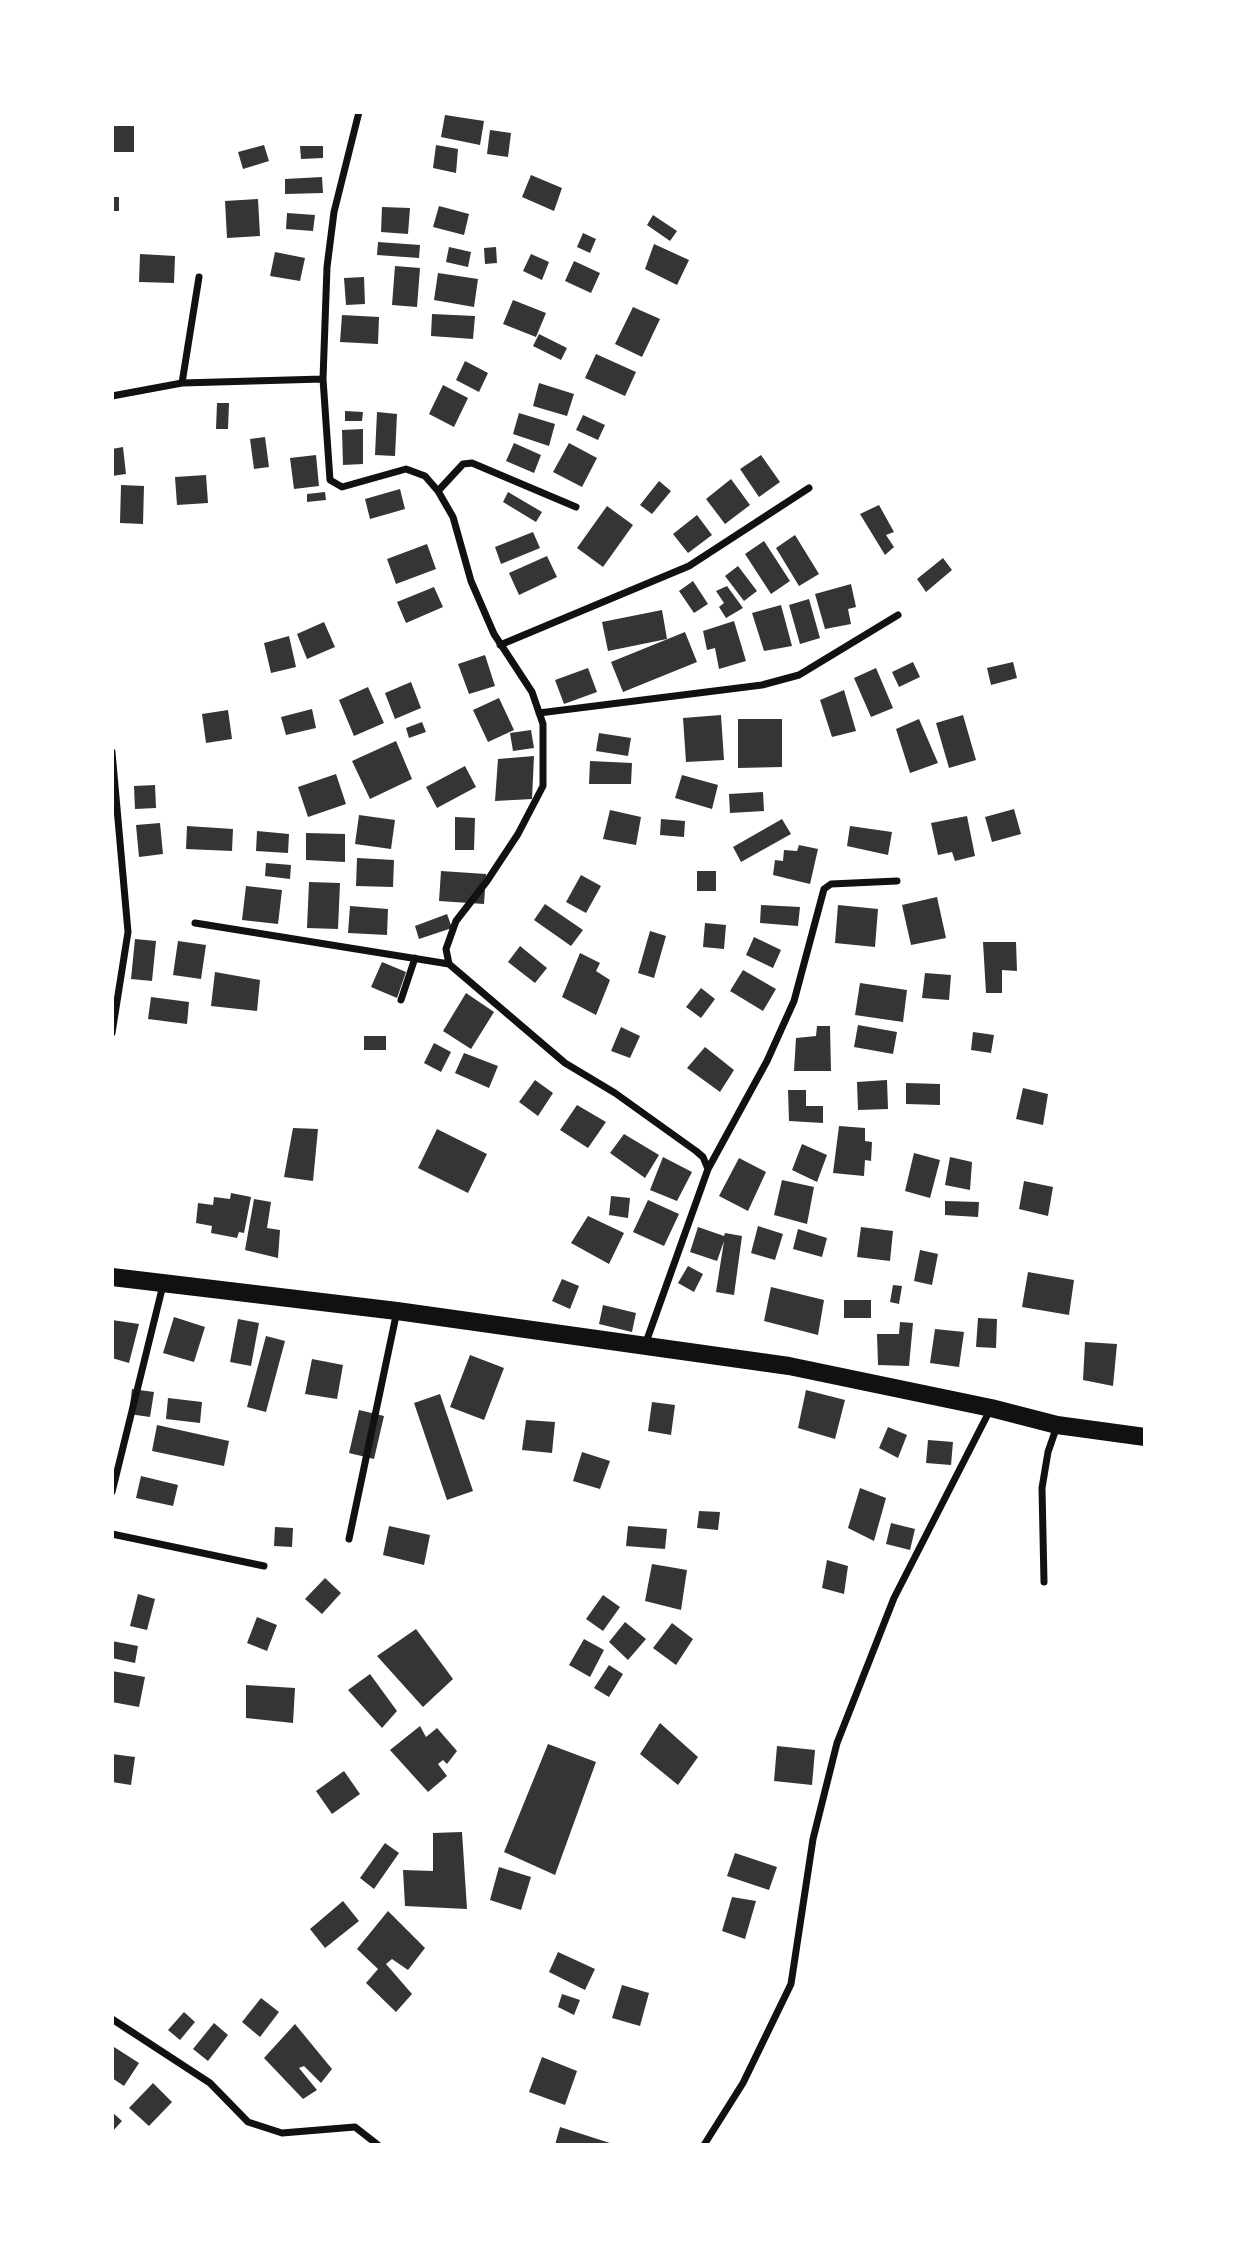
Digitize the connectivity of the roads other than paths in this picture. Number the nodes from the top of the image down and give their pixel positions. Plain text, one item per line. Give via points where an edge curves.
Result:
1 (359, 112) edge
2 (199, 277) dead end
3 (323, 379) junction
4 (182, 383) junction
5 (112, 396) edge
6 (809, 488) dead end
7 (438, 491) junction
8 (576, 507) dead end
9 (898, 615) dead end
10 (500, 645) junction
11 (539, 713) junction
12 (112, 752) edge
13 (897, 881) dead end
14 (195, 923) dead end
15 (415, 958) junction
16 (449, 964) junction
17 (401, 1000) dead end
18 (112, 1033) edge
19 (708, 1170) junction
20 (112, 1277) edge
21 (164, 1282) junction
22 (397, 1311) junction
23 (645, 1346) junction
24 (991, 1408) junction
25 (1057, 1425) junction
26 (1145, 1437) edge
27 (112, 1492) edge
28 (112, 1534) edge
29 (349, 1539) dead end
30 (264, 1566) dead end
31 (1044, 1582) dead end
32 (112, 2019) edge
33 (378, 2145) edge
34 (704, 2145) edge

1 - 3 street via 332,226
2 - 4 street
3 - 4 street
3 - 7 street via 330,480 342,487 406,470 425,476
4 - 5 street
6 - 10 street via 688,566
7 - 8 street via 463,464 472,463
7 - 10 street via 453,517 471,581
9 - 11 street via 799,674 762,685
10 - 11 street via 532,692
11 - 16 street via 543,786 487,881 456,921 446,949
12 - 18 street via 128,932
13 - 19 street via 831,884 824,889 794,1001
14 - 15 street
15 - 16 street
15 - 17 street
16 - 19 street via 565,1063 696,1150
19 - 23 street
20 - 21 main road
21 - 22 main road
21 - 27 street
22 - 23 main road
22 - 29 street
23 - 24 main road via 789,1366
24 - 25 main road
24 - 34 street via 894,1598 837,1743 813,1839 791,1984 743,2083
25 - 26 main road
25 - 31 street via 1042,1488
28 - 30 street
32 - 33 street via 210,2083 248,2122 282,2133 355,2127

